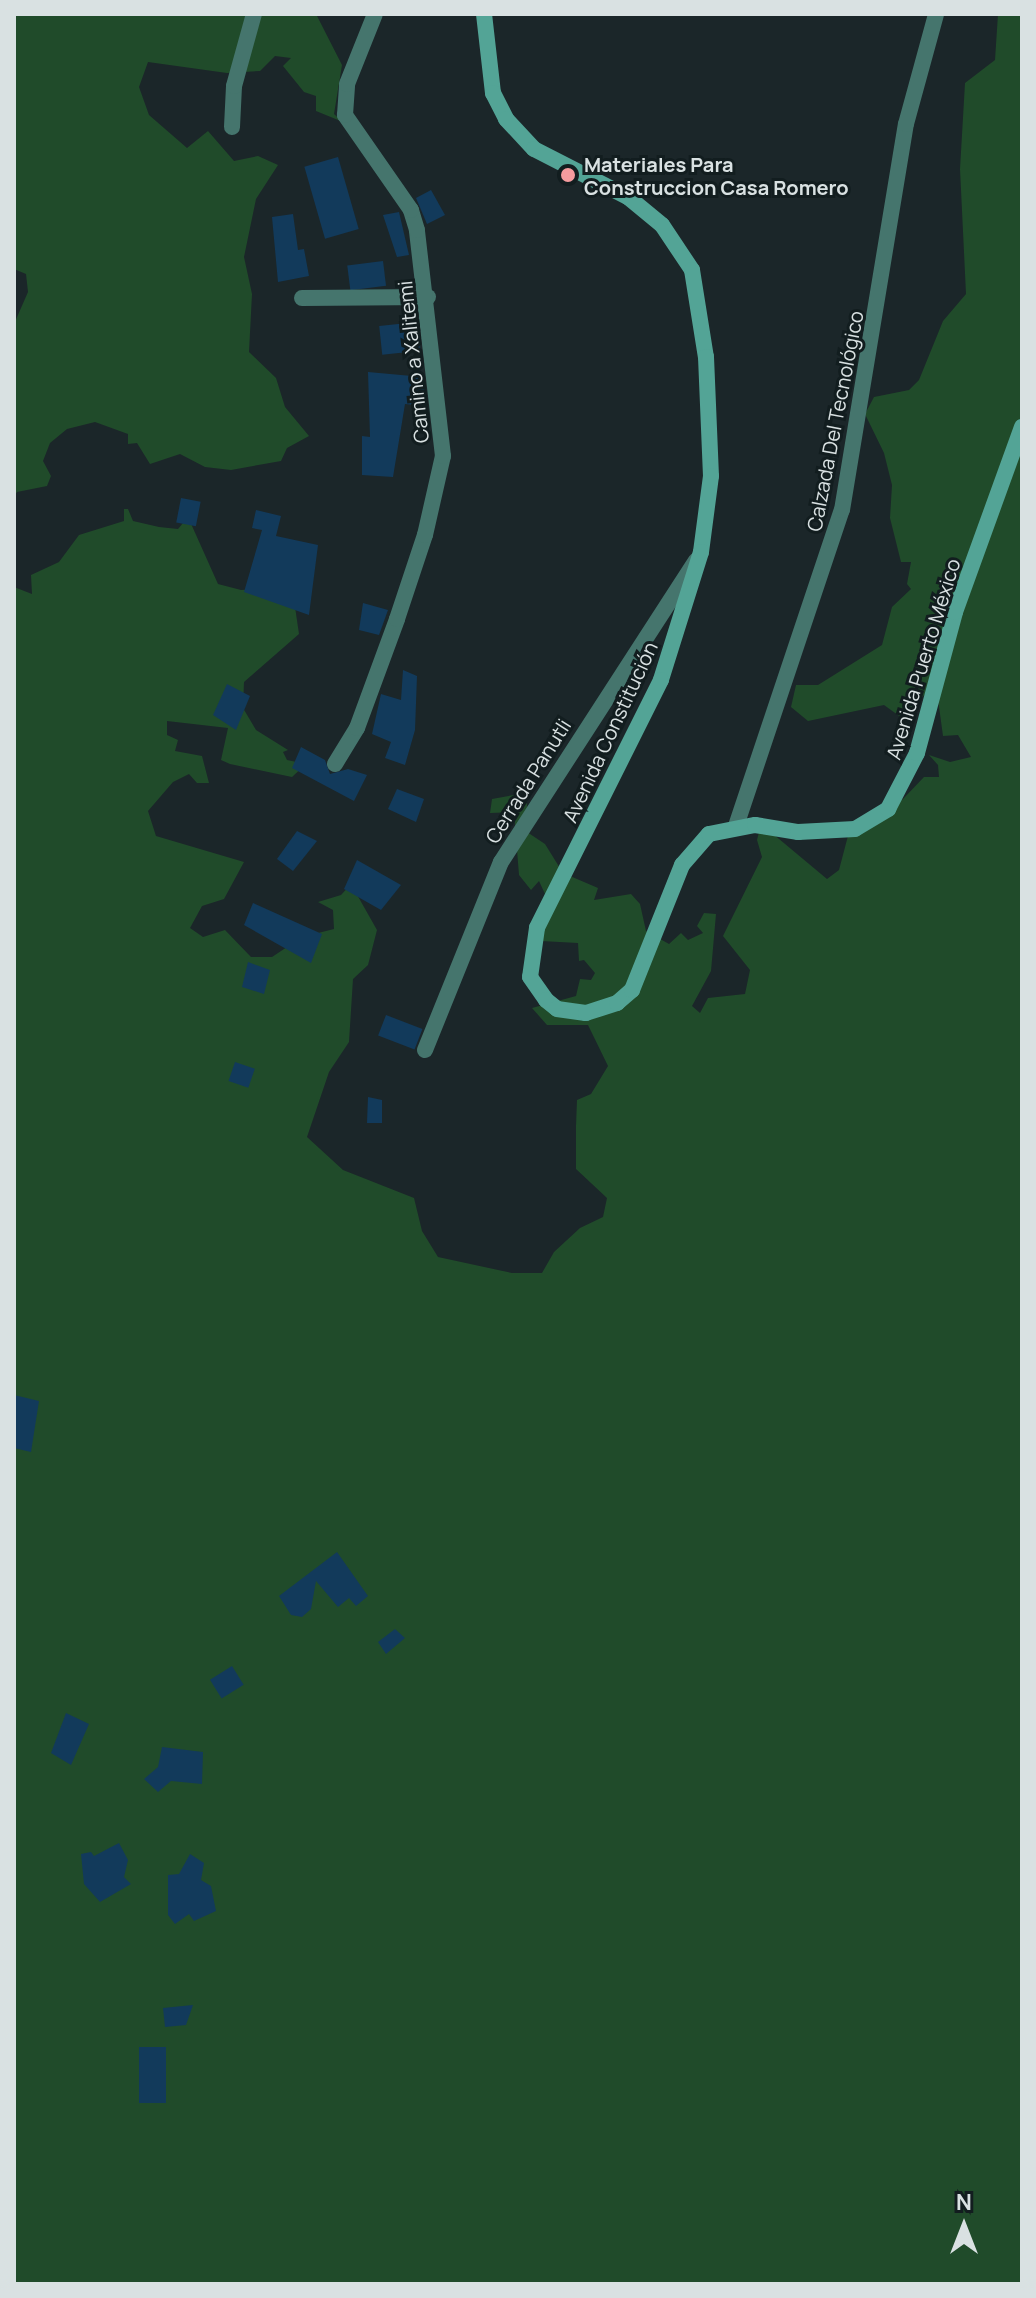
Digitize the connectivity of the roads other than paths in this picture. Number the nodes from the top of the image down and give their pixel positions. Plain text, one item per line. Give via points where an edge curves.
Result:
1 (254, 14) edge
2 (375, 14) edge
3 (484, 14) edge
4 (936, 14) edge
5 (232, 127) dead end
6 (428, 297) junction
7 (302, 298) dead end
8 (1022, 427) edge
9 (701, 552) junction
10 (335, 764) dead end
11 (736, 826) junction
12 (425, 1050) dead end

1 - 5 street via 234,86
2 - 6 street, Camino a Xalitemi via 347,84 345,115 411,210
3 - 9 main road, Avenida Constitución via 493,93 520,139 649,213 692,270 706,357 711,476
4 - 11 street, Calzada Del Tecnológico via 906,124 842,510
6 - 7 street
6 - 10 street, Camino a Xalitemi via 441,471 393,632 357,728
8 - 11 main road, Avenida Puerto México via 955,612 917,753 900,793 888,809 855,829 798,832
9 - 11 main road, Avenida Constitución via 661,680 537,928 532,986 557,1009 572,1013 617,1003 632,990 682,865 709,834
9 - 12 street, Cerrada Panutli via 501,862

